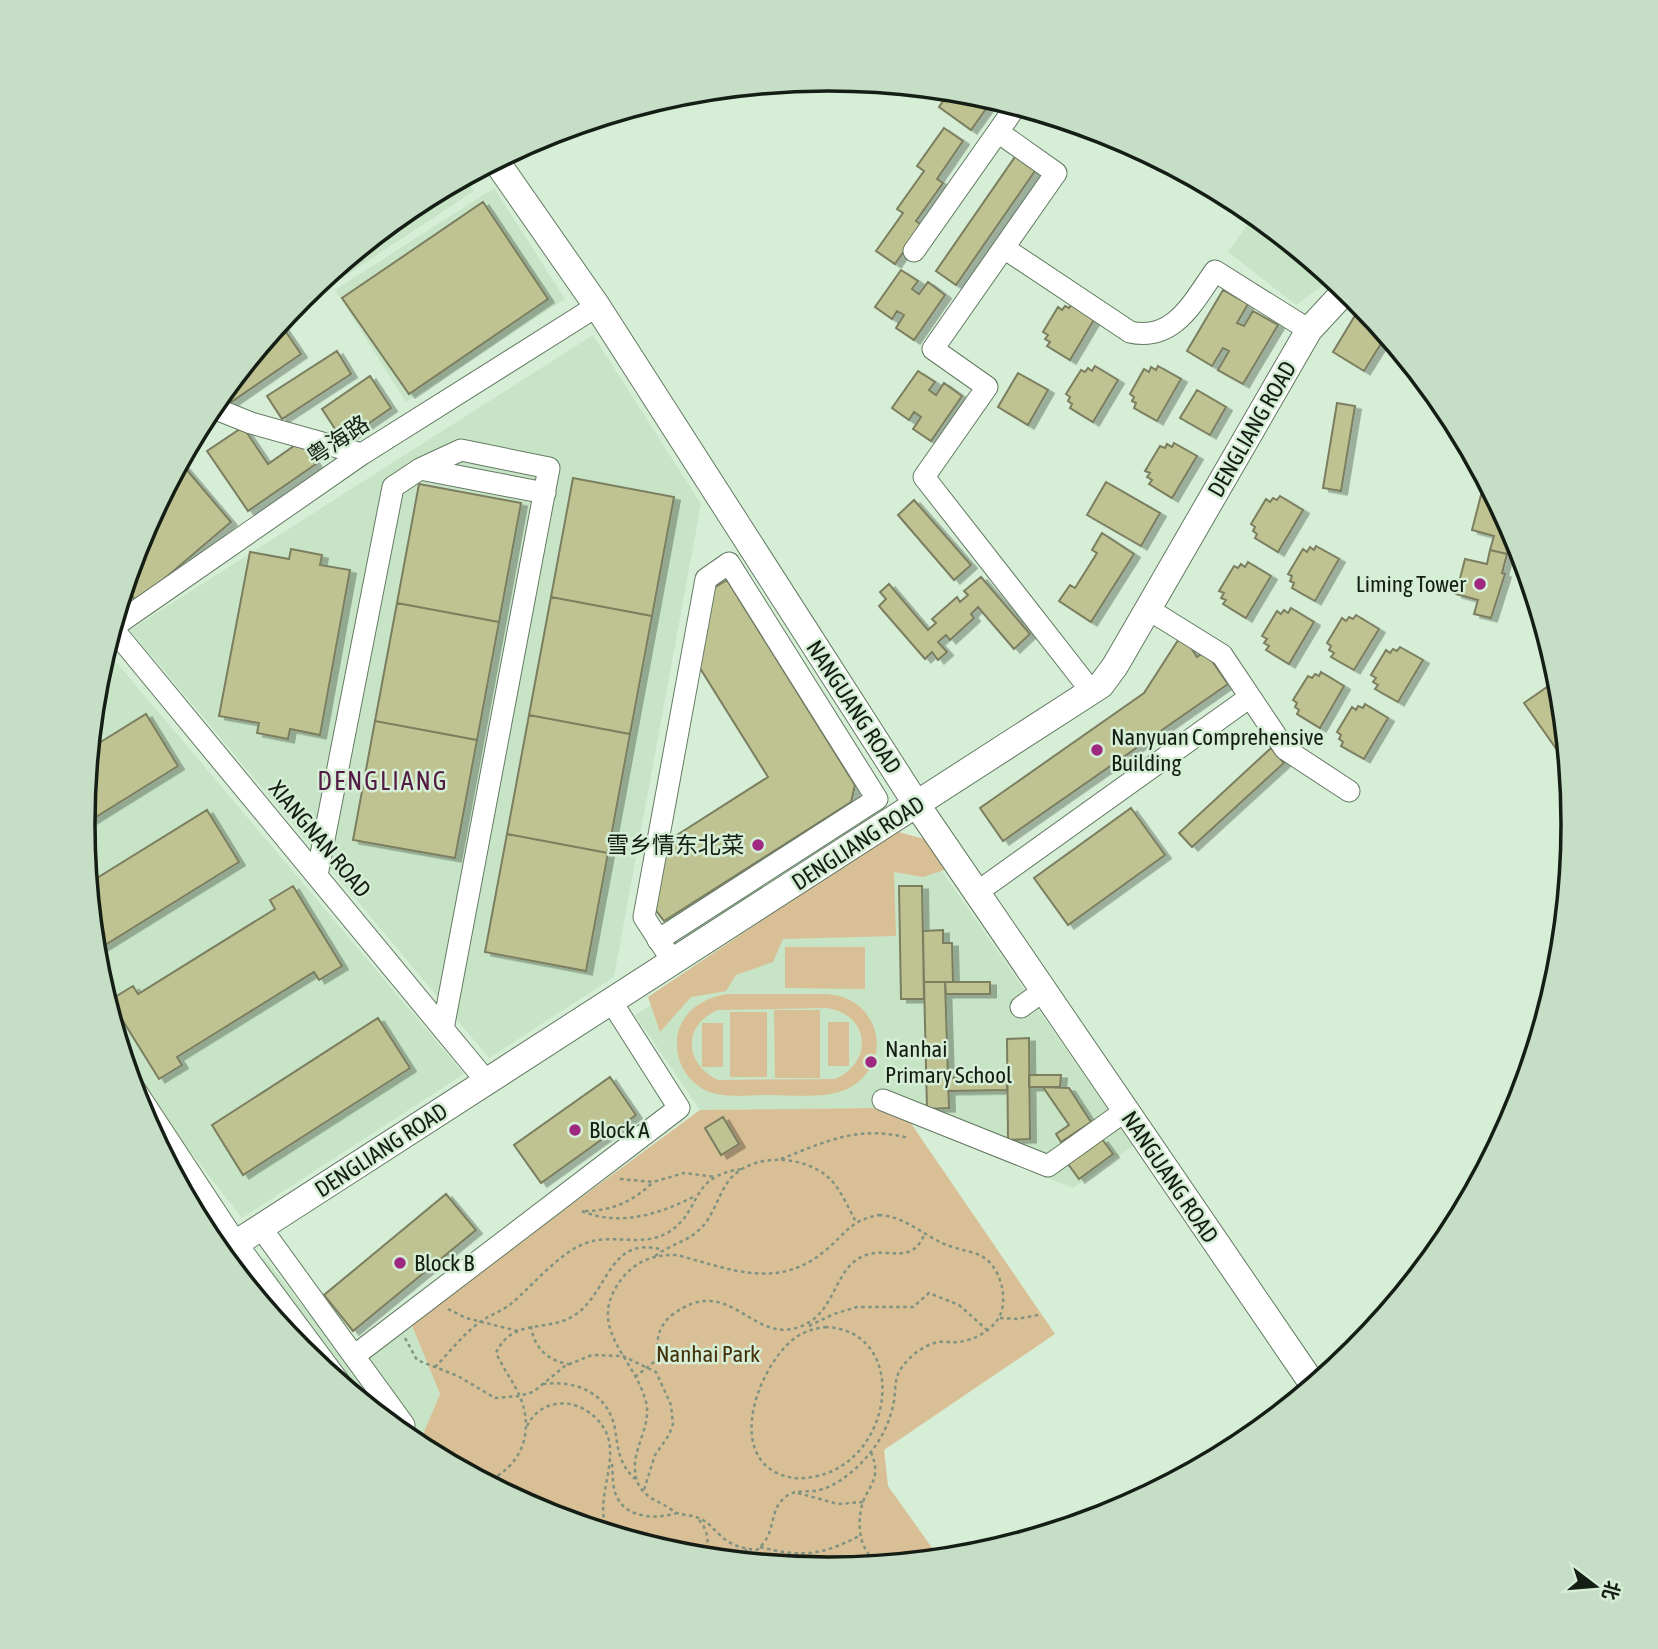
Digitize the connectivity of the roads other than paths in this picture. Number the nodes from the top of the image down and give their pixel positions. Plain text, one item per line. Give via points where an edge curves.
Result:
1 (1010, 114) edge
2 (998, 132) junction
3 (501, 169) edge
4 (1004, 248) junction
5 (914, 251) dead end
6 (1339, 297) edge
7 (597, 306) junction
8 (1309, 330) junction
9 (223, 412) edge
10 (362, 454) junction
11 (1148, 609) junction
12 (125, 620) edge
13 (120, 636) edge
14 (1093, 692) junction
15 (1250, 697) junction
16 (1349, 792) dead end
17 (917, 805) junction
18 (317, 875) junction
19 (976, 893) junction
20 (658, 940) junction
21 (673, 962) junction
22 (1043, 991) junction
23 (611, 1002) junction
24 (1021, 1007) dead end
25 (443, 1029) junction
26 (487, 1082) junction
27 (883, 1100) dead end
28 (1125, 1111) junction
29 (188, 1181) edge
30 (207, 1212) edge
31 (261, 1228) junction
32 (230, 1247) edge
33 (354, 1356) junction
34 (1309, 1379) edge
35 (399, 1418) edge

1 - 2 street
2 - 4 street via 1056,173
2 - 5 street
3 - 7 main road, NANGUANG ROAD
4 - 8 street via 1130,332 1149,334 1173,326 1214,271
4 - 14 street via 933,349 987,387 924,477
6 - 8 main road, DENGLIANG ROAD
7 - 10 street, 粤海路
7 - 17 main road, NANGUANG ROAD
8 - 11 main road, DENGLIANG ROAD
9 - 10 street
10 - 12 street, 粤海路
11 - 14 main road, DENGLIANG ROAD via 1108,677
11 - 15 street via 1222,655
13 - 18 street, XIANGNAN ROAD
14 - 17 main road, DENGLIANG ROAD
15 - 16 street via 1285,749
15 - 19 street
17 - 19 main road, NANGUANG ROAD
17 - 21 main road, DENGLIANG ROAD
18 - 25 street, XIANGNAN ROAD
18 - 25 street via 393,487 461,450 549,468
19 - 22 main road, NANGUANG ROAD
20 - 20 street via 644,917 706,579 729,563 877,799
20 - 21 street
21 - 23 main road, DENGLIANG ROAD
22 - 24 street
22 - 28 main road, NANGUANG ROAD
23 - 26 main road, DENGLIANG ROAD
23 - 33 street via 679,1108
25 - 26 street, XIANGNAN ROAD
26 - 31 main road, DENGLIANG ROAD
27 - 28 street via 1048,1166
28 - 34 main road, NANGUANG ROAD
29 - 30 street
31 - 32 main road, DENGLIANG ROAD
31 - 33 street
33 - 35 street

